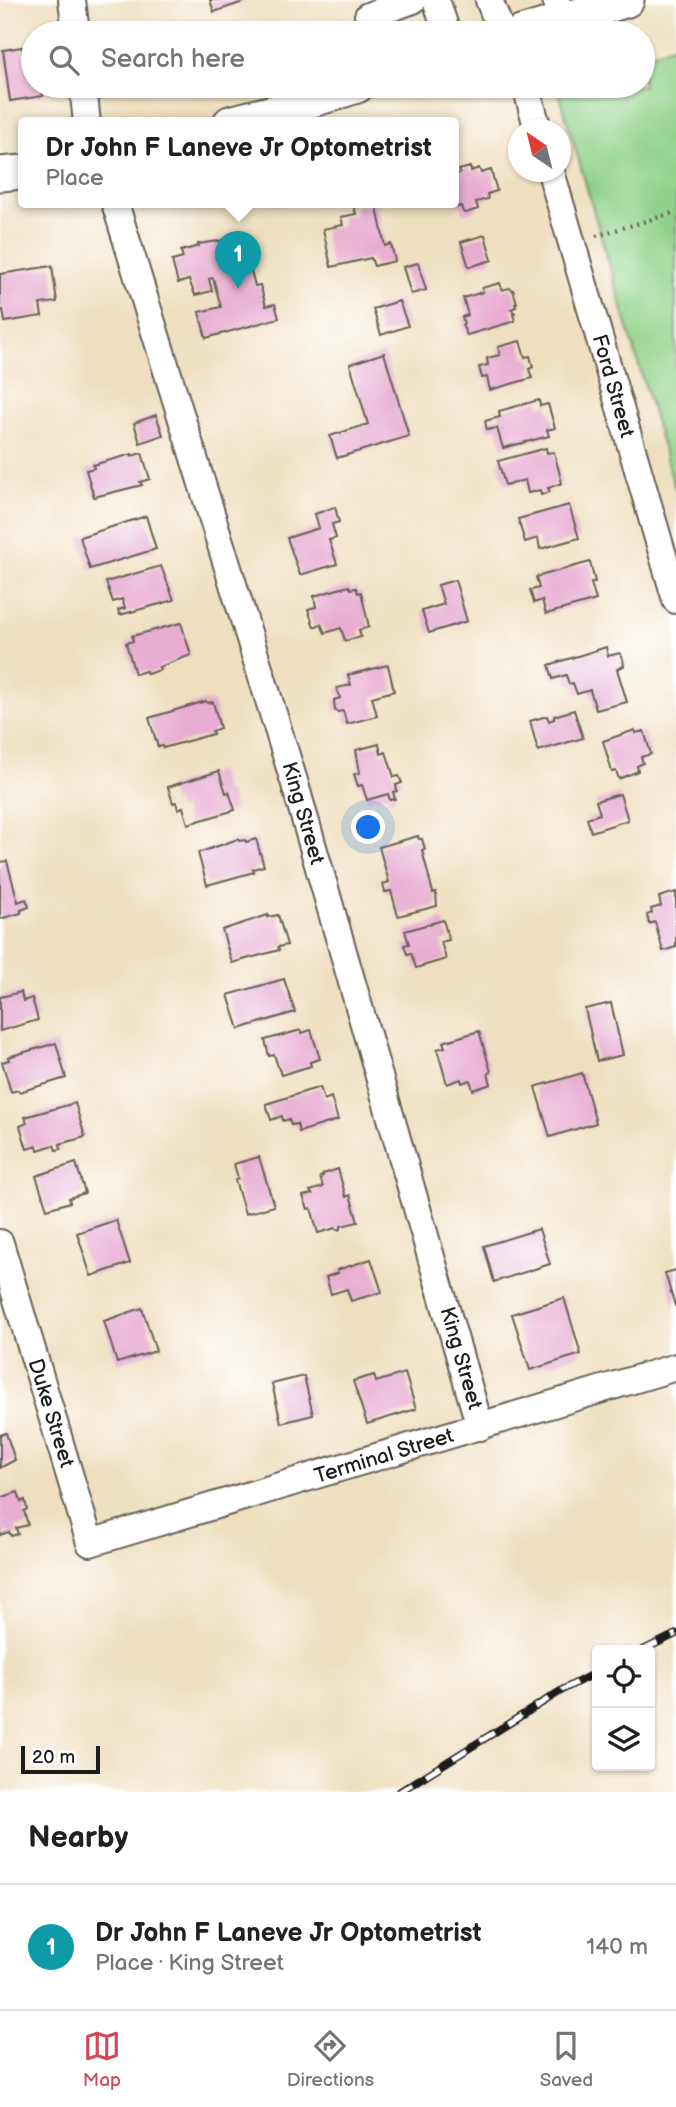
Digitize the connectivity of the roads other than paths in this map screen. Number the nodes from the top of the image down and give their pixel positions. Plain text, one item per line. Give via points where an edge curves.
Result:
1 (72, 0) edge
2 (413, 0) edge
3 (436, 0) edge
4 (489, 0) edge
5 (627, 0) edge
6 (560, 10) edge
7 (75, 21) edge
8 (369, 21) edge
9 (443, 21) edge
10 (497, 21) edge
11 (541, 21) edge
12 (85, 98) edge
13 (320, 98) edge
14 (529, 98) edge
15 (87, 117) edge
16 (254, 117) edge
17 (535, 119) edge
18 (18, 172) edge
19 (0, 174) edge
20 (554, 182) edge
21 (117, 208) edge
22 (676, 600) edge
23 (0, 1243) edge
24 (676, 1367) edge
25 (481, 1427) junction
26 (90, 1543) joint

1 - 7 street
2 - 8 street via 368,16
3 - 9 street
4 - 10 street
5 - 6 main road
6 - 11 main road
12 - 15 street
13 - 16 main road
14 - 17 street
18 - 19 main road
20 - 22 street, Ford Street
21 - 25 street, King Street via 294,781
23 - 26 street, Duke Street
24 - 25 street, Terminal Street
25 - 26 street, Terminal Street

